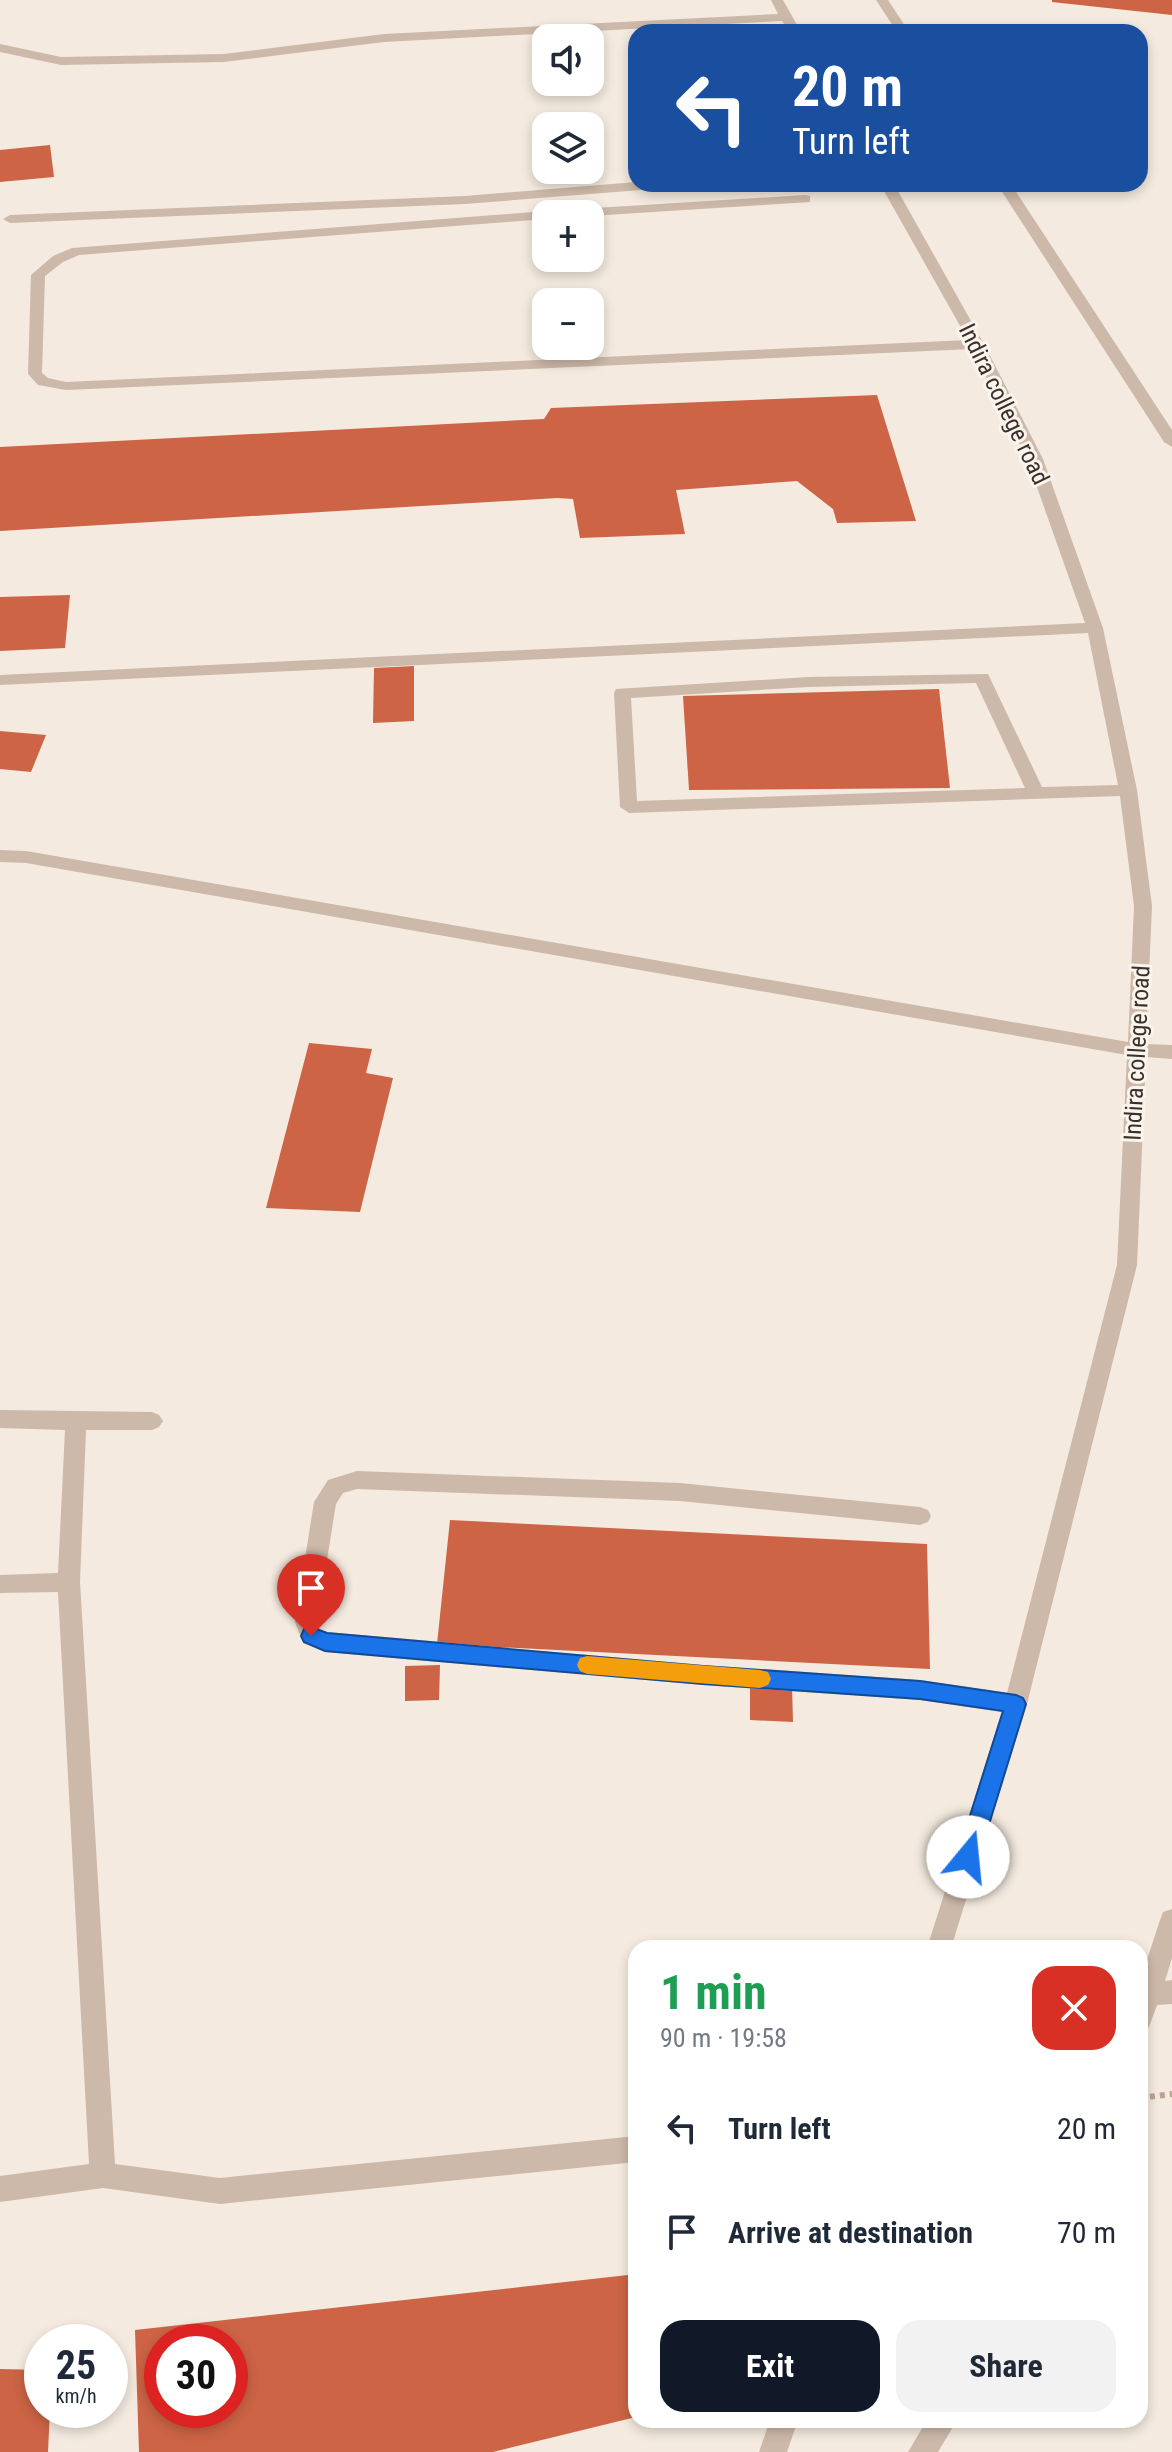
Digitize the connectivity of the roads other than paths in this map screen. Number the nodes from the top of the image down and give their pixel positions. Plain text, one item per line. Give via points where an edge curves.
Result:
1 (777, 0) edge
2 (882, 0) edge
3 (786, 17) junction
4 (652, 24) edge
5 (790, 24) edge
6 (898, 24) edge
7 (628, 25) edge
8 (0, 48) edge
9 (628, 187) edge
10 (892, 192) edge
11 (1009, 192) edge
12 (805, 199) dead end
13 (604, 211) edge
14 (532, 216) edge
15 (10, 219) dead end
16 (977, 344) junction
17 (1172, 442) edge
18 (1095, 628) junction
19 (0, 680) edge
20 (1128, 790) junction
21 (1036, 793) junction
22 (0, 856) edge
23 (1137, 1050) junction
24 (1172, 1052) edge
25 (0, 1419) edge
26 (152, 1421) dead end
27 (76, 1422) junction
28 (920, 1516) dead end
29 (69, 1582) junction
30 (0, 1584) edge
31 (1016, 1704) junction
32 (1172, 1920) edge
33 (942, 1940) edge
34 (1160, 1993) edge
35 (628, 2150) edge
36 (103, 2175) junction
37 (0, 2189) edge
38 (781, 2428) edge
39 (938, 2428) edge
40 (773, 2452) edge
41 (922, 2452) edge

1 - 3 street
2 - 6 street
3 - 4 street
3 - 5 street
7 - 8 street via 384,38 224,58 61,61
9 - 15 street via 465,200
10 - 16 street, Indira college road
11 - 17 street
12 - 13 street
14 - 16 street via 77,251 38,275 35,374 47,384 66,386
16 - 18 street, Indira college road via 1035,459
18 - 19 street
18 - 20 street, Indira college road
20 - 21 street
20 - 23 street, Indira college road via 1143,906
21 - 21 street via 629,807 622,693 982,678
22 - 23 street
23 - 24 street
23 - 31 street, Indira college road via 1127,1265
25 - 27 street
26 - 27 street
27 - 29 street
28 - 31 street via 680,1492 357,1480 336,1486 325,1502 306,1622 311,1636 325,1642 920,1690
29 - 30 street
29 - 36 street
31 - 33 street, Indira college road
32 - 34 street
35 - 36 street via 220,2191
36 - 37 street
38 - 40 street
39 - 41 street

